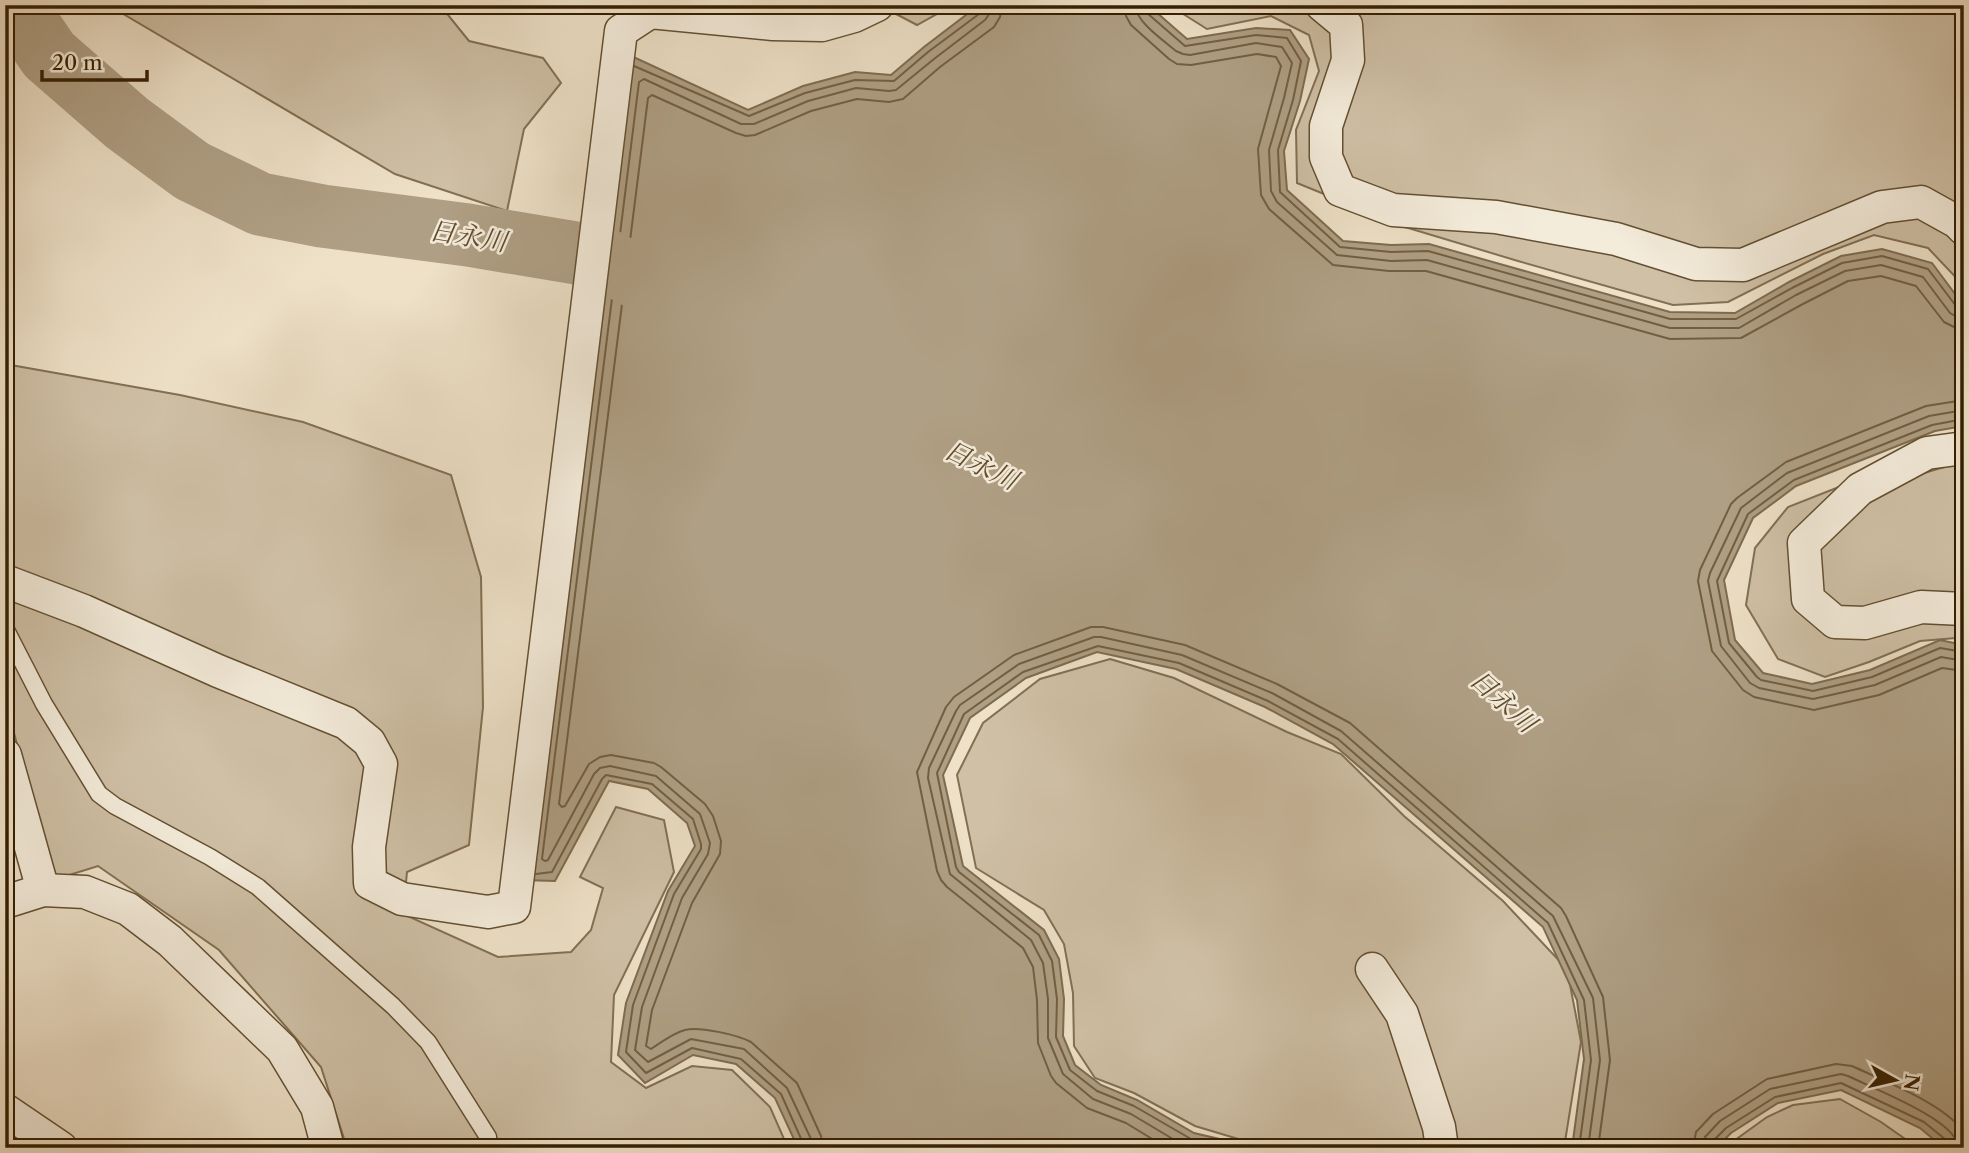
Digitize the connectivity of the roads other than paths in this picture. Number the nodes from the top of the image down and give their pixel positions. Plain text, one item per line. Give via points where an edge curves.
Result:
1 (877, 5) edge
2 (1322, 5) edge
3 (1964, 229) edge
4 (1964, 448) edge
5 (5, 581) edge
6 (1964, 608) edge
7 (5, 628) edge
8 (5, 755) edge
9 (43, 890) junction
10 (5, 902) edge
11 (1372, 969) dead end
12 (5, 1110) edge
13 (488, 1138) dead end
14 (61, 1148) edge
15 (328, 1148) edge
16 (1442, 1148) edge

1 - 5 street via 822,25 650,12 621,31 514,907 488,912 402,899 370,883 369,848 381,764 369,743 346,723
2 - 3 street via 1346,25 1348,60 1326,126 1326,157 1340,190 1393,210 1496,217 1616,239 1696,264 1743,265 1895,205 1921,202
4 - 6 street via 1927,453 1860,489 1804,543 1808,599 1835,622 1865,622 1920,607
7 - 13 lane via 44,704 99,794 258,887 393,1006 428,1042
8 - 9 street
9 - 10 street
9 - 15 street via 85,892 128,909 170,941 282,1049 317,1107
11 - 16 street via 1402,1014 1440,1127
12 - 14 street

